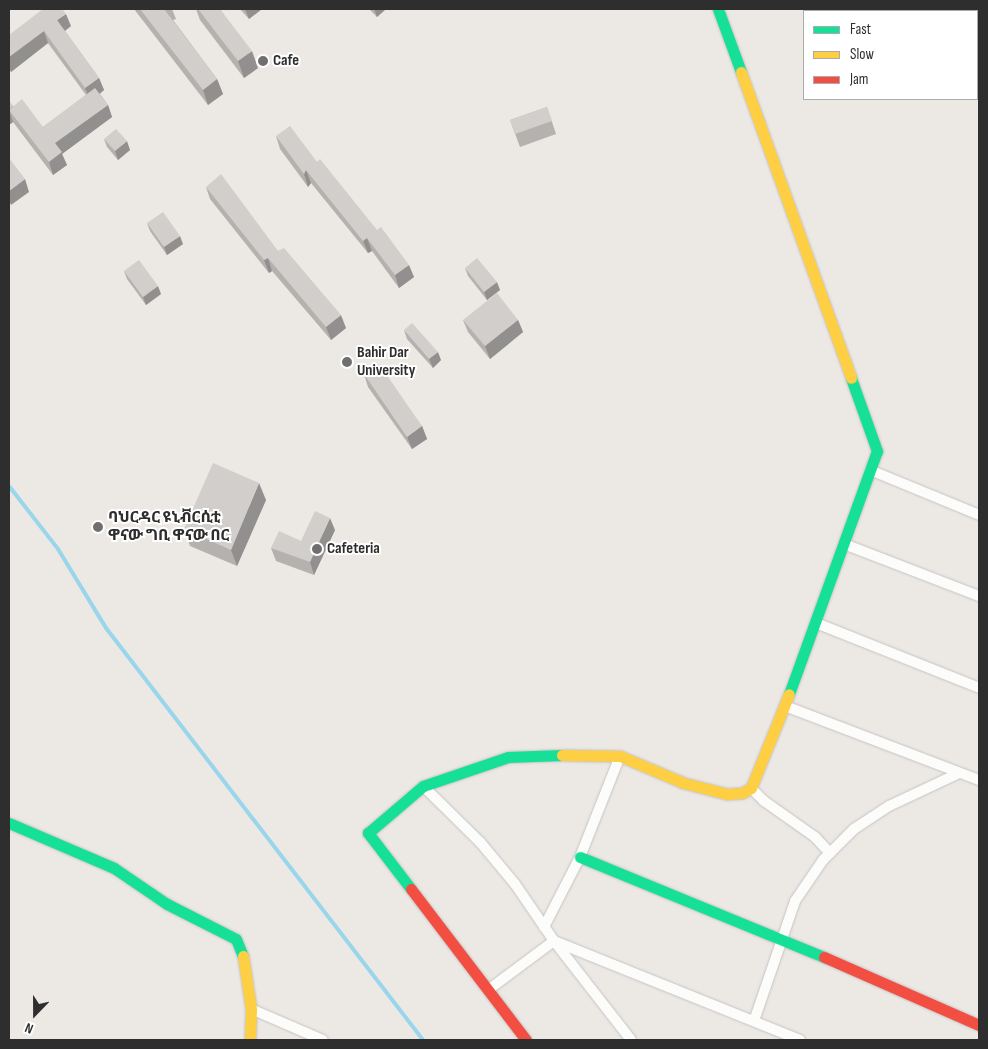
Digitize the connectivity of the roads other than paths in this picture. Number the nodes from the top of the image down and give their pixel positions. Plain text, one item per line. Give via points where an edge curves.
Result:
1 (718, 9) edge
2 (870, 470) junction
3 (979, 515) edge
4 (844, 544) junction
5 (979, 596) edge
6 (816, 623) junction
7 (979, 688) edge
8 (785, 706) junction
9 (620, 756) junction
10 (959, 773) junction
11 (979, 780) edge
12 (423, 786) junction
13 (751, 788) junction
14 (9, 823) edge
15 (830, 853) junction
16 (580, 857) junction
17 (544, 927) junction
18 (782, 939) junction
19 (554, 941) junction
20 (488, 990) junction
21 (251, 1009) junction
22 (754, 1021) junction
23 (979, 1025) edge
24 (521, 1039) edge
25 (250, 1040) edge
26 (323, 1040) edge
27 (631, 1040) edge
28 (800, 1040) edge

1 - 2 street via 877,451
2 - 3 street
2 - 4 street
4 - 5 street
4 - 6 street
6 - 7 street
6 - 8 street
8 - 10 street
8 - 13 street
9 - 12 street via 508,757
9 - 13 street via 684,783 728,794 742,793
9 - 16 street
10 - 11 street
10 - 15 street via 889,806 854,829
12 - 17 street via 480,842 515,884
12 - 20 street via 368,832
13 - 15 street via 769,805 815,837
14 - 21 street via 114,868 167,904 236,939 244,958
15 - 18 street via 795,900
16 - 17 street
16 - 18 street
17 - 19 street
18 - 22 street
18 - 23 street
19 - 20 street
19 - 22 street
19 - 27 street
20 - 24 street
21 - 25 street
21 - 26 street
22 - 28 street

